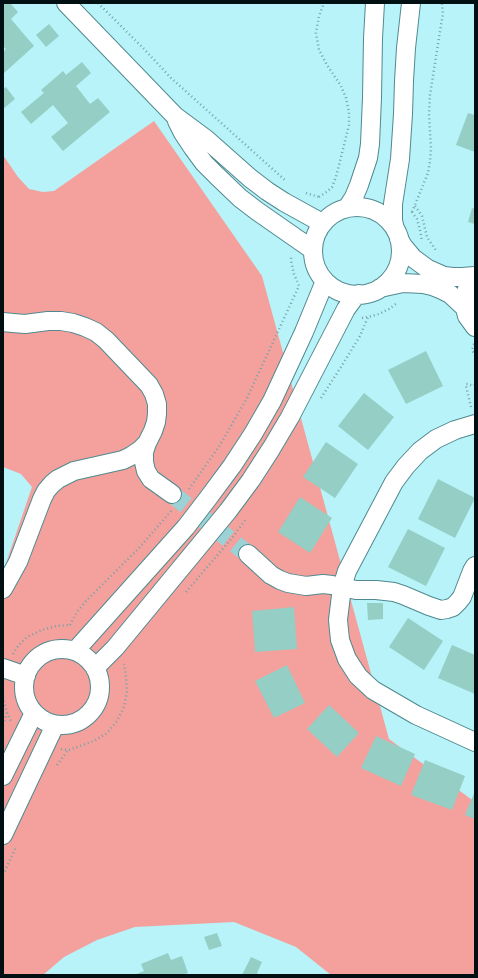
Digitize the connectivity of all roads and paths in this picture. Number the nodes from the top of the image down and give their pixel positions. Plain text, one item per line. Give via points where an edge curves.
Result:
1 (66, 3) edge
2 (98, 3) edge
3 (324, 3) edge
4 (376, 3) edge
5 (411, 3) edge
6 (442, 3) edge
7 (175, 116) junction
8 (287, 181) dead end
9 (304, 192) dead end
10 (319, 197) junction
11 (415, 206) junction
12 (347, 208) junction
13 (302, 212) junction
14 (412, 212) dead end
15 (322, 223) junction
16 (397, 234) junction
17 (292, 236) junction
18 (313, 250) junction
19 (440, 254) dead end
20 (475, 276) edge
21 (475, 279) edge
22 (325, 281) junction
23 (380, 288) junction
24 (359, 294) junction
25 (465, 308) junction
26 (3, 322) edge
27 (475, 335) edge
28 (475, 355) edge
29 (475, 386) edge
30 (473, 415) edge
31 (146, 443) junction
32 (102, 465) junction
33 (151, 479) junction
34 (178, 498) junction
35 (248, 554) tunnel mouth
36 (475, 566) edge
37 (342, 587) junction
38 (3, 589) edge
39 (70, 625) junction
40 (93, 631) junction
41 (115, 648) junction
42 (75, 651) junction
43 (95, 668) junction
44 (4, 669) edge
45 (26, 676) junction
46 (7, 713) dead end
47 (34, 713) junction
48 (3, 725) edge
49 (55, 725) junction
50 (475, 742) edge
51 (46, 746) junction
52 (3, 776) edge
53 (3, 835) edge

1 - 7 street
2 - 8 path via 172,78
3 - 10 path via 316,33 319,50 346,98 349,125 332,187
4 - 12 street via 370,144 359,185
5 - 16 street via 400,159 393,204
6 - 11 path via 443,14 431,85 430,161
7 - 13 street via 256,182
7 - 17 street via 183,133 204,163 240,198
9 - 10 path
10 - 13 path via 310,202
11 - 14 path
11 - 19 path via 422,216 427,237
12 - 15 street via 338,211
12 - 16 street via 375,210 390,222
13 - 15 street
15 - 18 street via 317,231
16 - 20 street via 413,258 428,269 444,276
16 - 23 street via 400,257 393,275
17 - 18 street
17 - 34 path via 291,261 299,286 247,398 220,445
18 - 22 street via 314,262
21 - 25 street via 468,289
22 - 24 street via 341,292
22 - 40 street via 272,401 232,466 186,527
23 - 24 street
23 - 25 street via 403,283 432,286 450,294
24 - 41 street via 346,309 290,417 251,480
25 - 27 street
26 - 31 street via 73,323 106,340 143,378 154,394 157,404 156,422
27 - 28 path via 472,350
29 - 30 path via 466,384
30 - 37 street via 455,430 436,439 420,451 406,466 394,482
31 - 32 street via 132,456
31 - 33 street via 144,462
32 - 33 street via 127,469
32 - 38 street via 66,474 46,491 18,562
33 - 34 street
34 - 39 path via 167,517 86,601
35 - 37 street via 271,575 288,583
36 - 37 street via 462,597 448,609 435,609 394,592
37 - 50 street via 338,620 340,640 347,659 358,676 390,701
39 - 40 path
39 - 44 path via 56,626 27,637 18,646
40 - 42 street
41 - 43 street
41 - 51 path via 124,664 127,692 124,708 117,721 107,733 94,741 69,750
42 - 43 street via 83,655
42 - 45 street via 49,651 35,661
43 - 49 street via 100,686 96,705 83,719 65,725
44 - 45 street
45 - 47 street via 25,696
46 - 48 path
47 - 49 street
47 - 52 street
49 - 51 street
51 - 53 street

